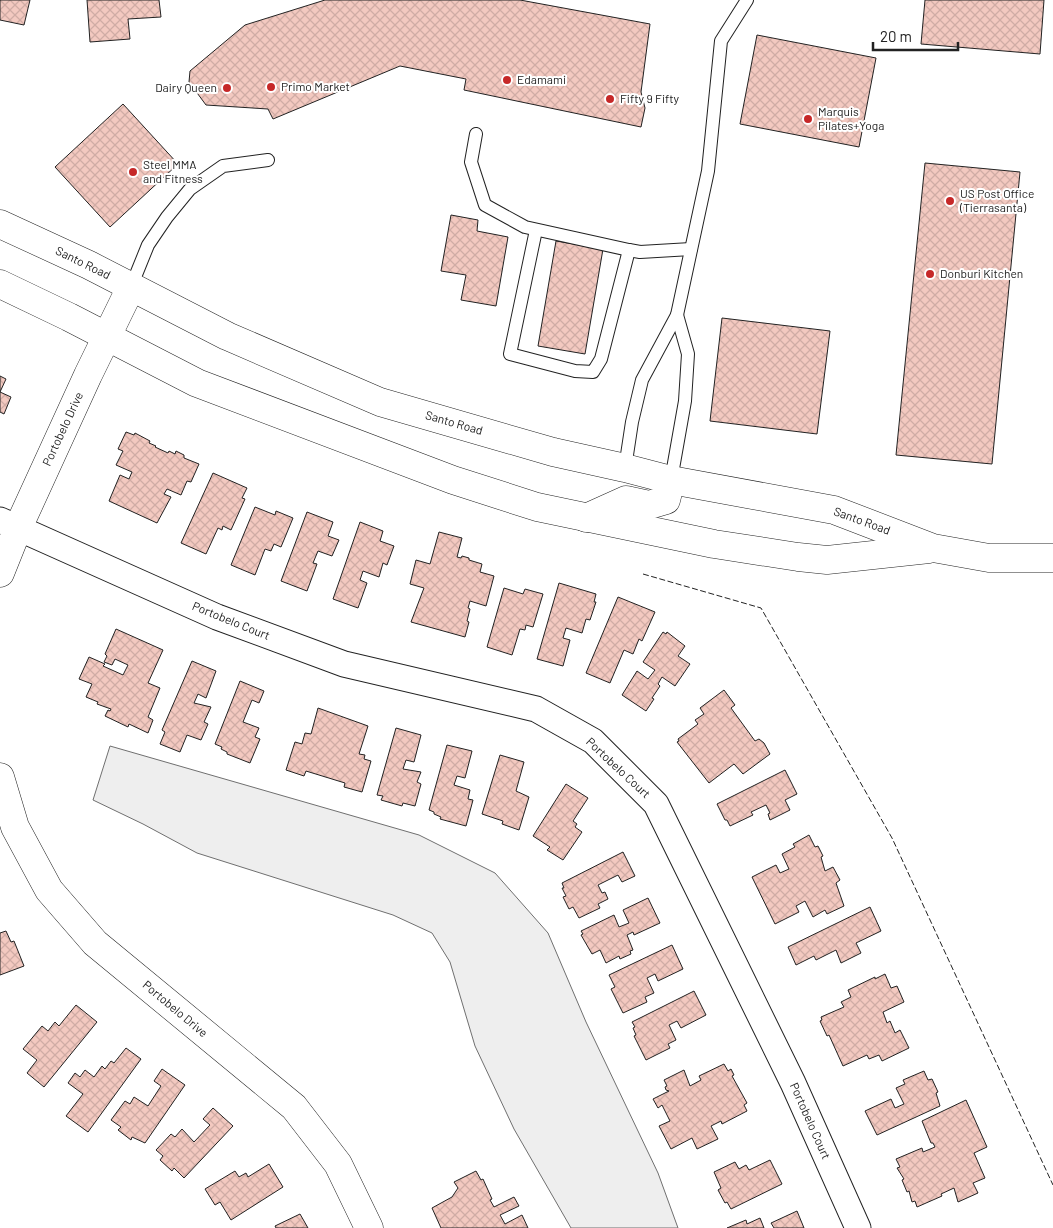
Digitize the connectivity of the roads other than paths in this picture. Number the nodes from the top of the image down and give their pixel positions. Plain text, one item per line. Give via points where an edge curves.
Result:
1 (746, 0) edge
2 (476, 134) dead end
3 (268, 160) dead end
4 (0, 224) edge
5 (536, 230) junction
6 (691, 249) junction
7 (629, 250) junction
8 (0, 284) edge
9 (131, 287) junction
10 (678, 315) junction
11 (106, 336) junction
12 (625, 468) junction
13 (671, 480) junction
14 (586, 518) junction
15 (9, 524) edge
16 (933, 548) junction
17 (1053, 558) edge
18 (0, 574) edge
19 (0, 777) edge
20 (8, 830) edge
21 (370, 1228) edge
22 (858, 1228) edge

1 - 6 lane via 721,41 708,171
2 - 5 lane via 471,162 485,205
3 - 9 lane via 223,166 190,189 148,245
4 - 9 main road, Santo Road
5 - 7 lane
5 - 7 lane via 510,354 575,371 593,372 601,359
6 - 7 lane
6 - 10 lane
8 - 11 main road, Santo Road
9 - 11 main road, Portobelo Drive
9 - 12 main road, Santo Road via 227,336 380,402 553,452
10 - 12 lane via 642,380
10 - 13 lane via 688,354 685,401
11 - 14 main road, Santo Road via 197,382 343,439 453,480 537,507
11 - 15 main road, Portobelo Drive
12 - 13 main road, Santo Road
13 - 14 main road via 666,500 649,505 626,500
13 - 16 main road, Santo Road via 834,510
14 - 16 main road, Santo Road via 798,558 827,560
15 - 18 main road, Portobelo Drive
15 - 22 street, Portobelo Court via 226,621 344,664 536,709 593,741 656,804 793,1083
16 - 17 main road, Santo Road via 989,558
19 - 20 main road, Portobelo Drive
20 - 21 main road, Portobelo Drive via 50,890 95,943 294,1107 338,1164

